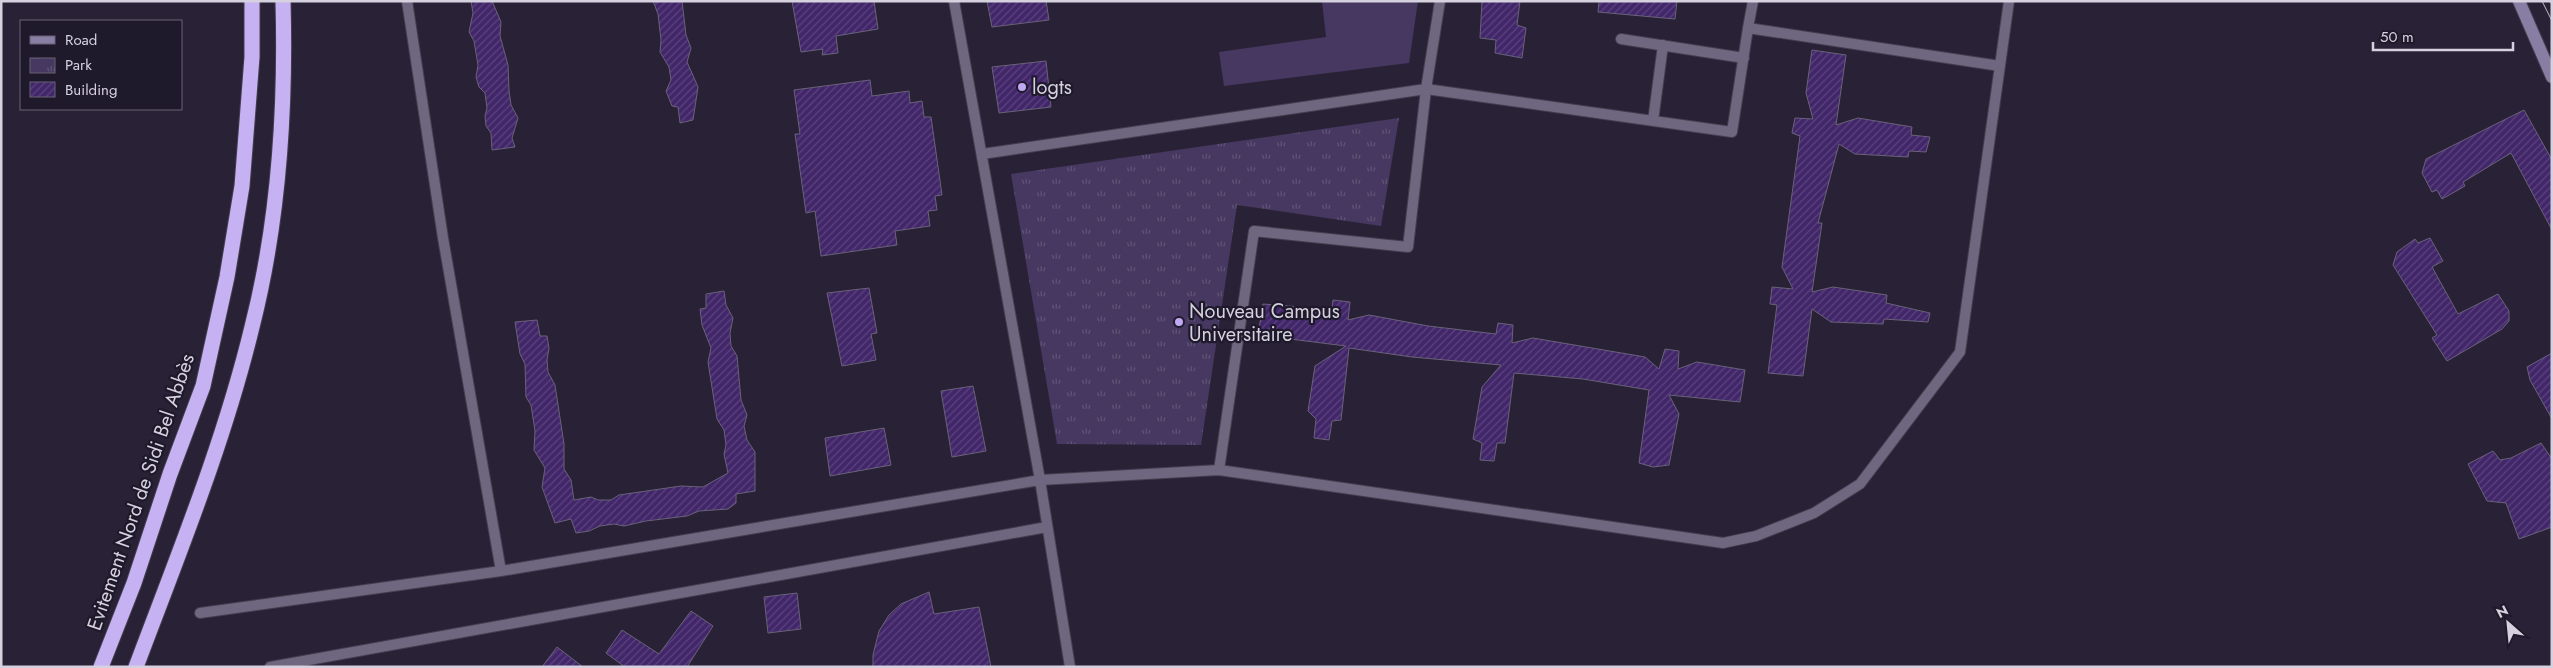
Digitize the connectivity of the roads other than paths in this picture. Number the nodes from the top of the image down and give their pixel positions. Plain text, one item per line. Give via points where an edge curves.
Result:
1 (252, 1) edge
2 (283, 1) edge
3 (407, 1) edge
4 (954, 1) edge
5 (1440, 1) edge
6 (1753, 1) edge
7 (2009, 1) edge
8 (2519, 1) edge
9 (1748, 28) junction
10 (1622, 39) dead end
11 (1663, 45) junction
12 (1744, 58) junction
13 (2000, 66) junction
14 (2552, 77) edge
15 (1426, 89) junction
16 (1653, 122) junction
17 (982, 154) junction
18 (1219, 470) junction
19 (1040, 480) junction
20 (1048, 527) junction
21 (501, 570) junction
22 (200, 613) dead end
23 (101, 667) edge
24 (136, 667) edge
25 (270, 667) edge
26 (1070, 667) edge

1 - 23 highway, Evitement Nord de Sidi Bel Abbès via 252,57 242,186 227,277 203,386
2 - 24 highway via 282,129 271,230 256,312 231,405
3 - 21 lane via 443,238
4 - 17 lane
5 - 15 lane
6 - 9 lane
7 - 13 lane
8 - 14 main road
9 - 12 lane
9 - 13 lane
10 - 11 lane
11 - 12 lane
11 - 16 lane
12 - 16 lane via 1732,132
13 - 18 lane via 1960,352 1860,484 1814,512 1756,536 1723,543
15 - 16 lane
15 - 17 lane
15 - 18 lane via 1408,248 1254,231
17 - 19 lane
18 - 19 lane
19 - 20 lane
19 - 21 lane
20 - 25 lane
20 - 26 lane
21 - 22 lane

